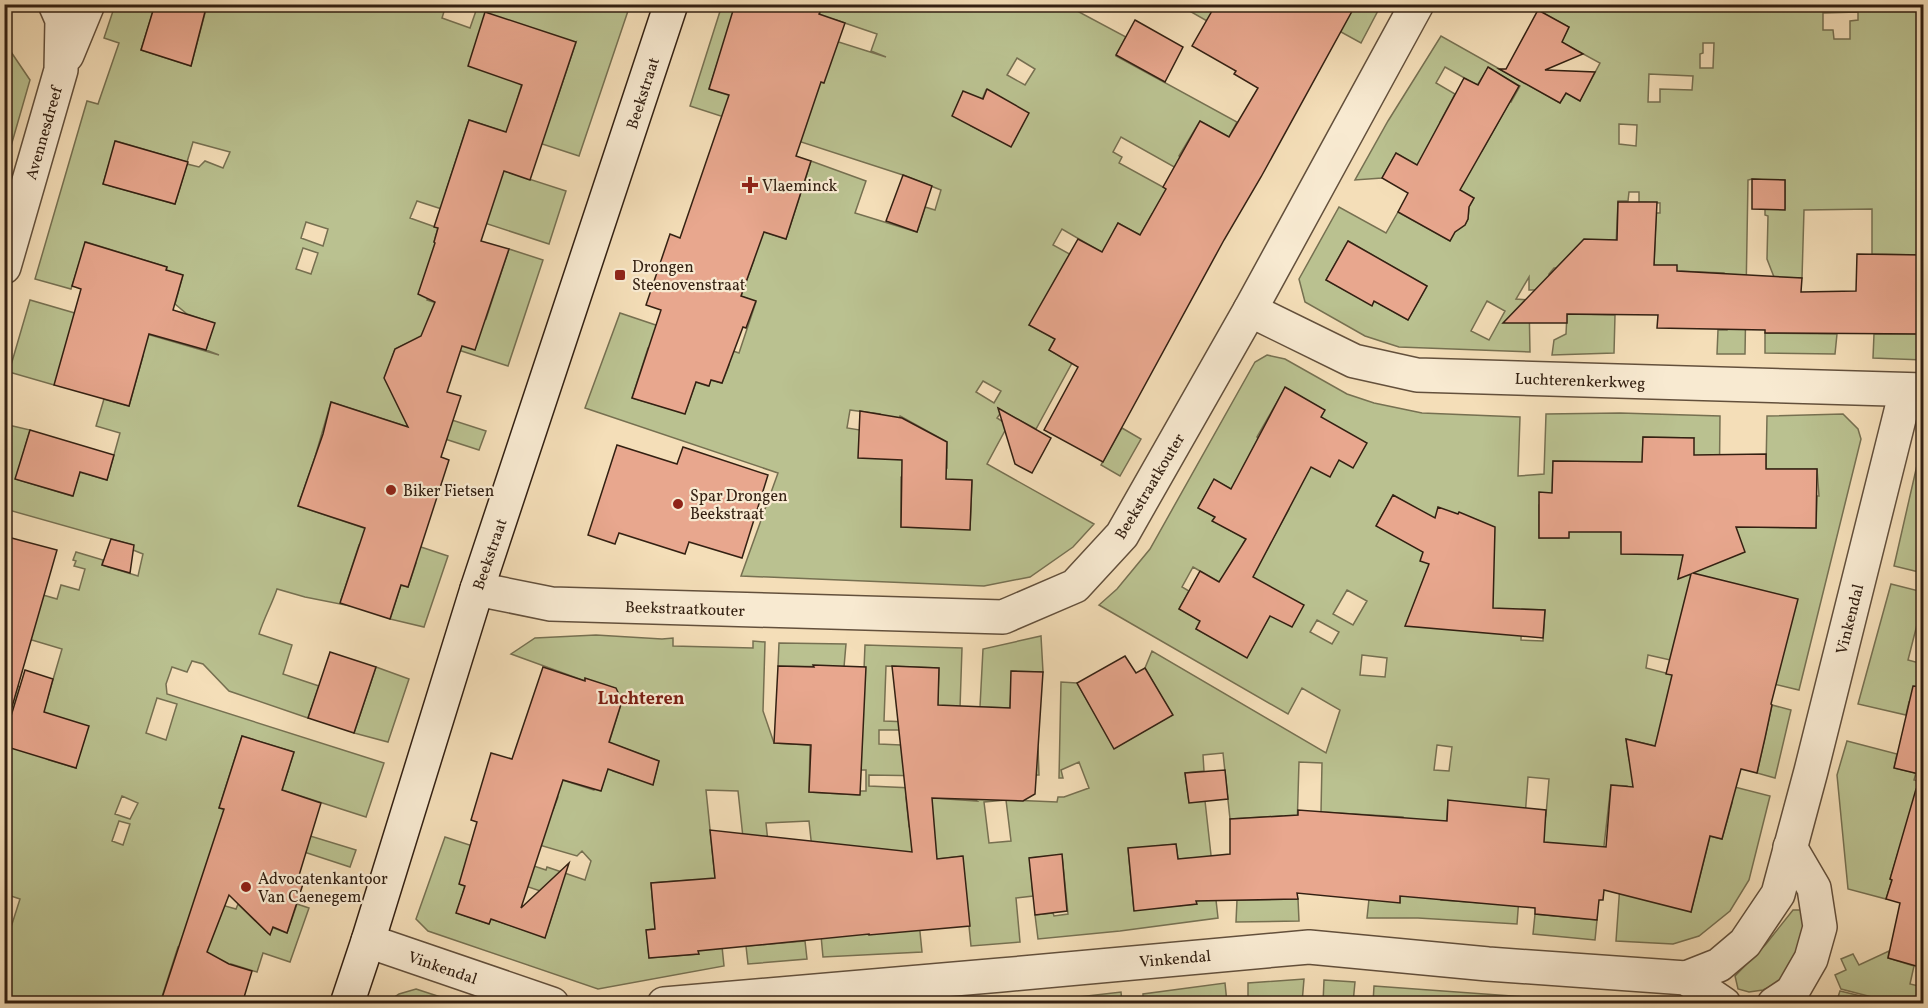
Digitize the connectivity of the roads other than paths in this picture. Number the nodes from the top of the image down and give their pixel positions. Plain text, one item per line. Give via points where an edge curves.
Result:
1 (55, 4) edge
2 (88, 4) edge
3 (671, 4) edge
4 (1417, 4) edge
5 (61, 70) junction
6 (4, 267) edge
7 (1250, 310) junction
8 (1914, 390) edge
9 (477, 588) junction
10 (1790, 848) junction
11 (368, 941) junction
12 (1686, 978) junction
13 (346, 1004) edge
14 (552, 1004) edge
15 (664, 1004) edge
16 (1724, 1004) edge
17 (1774, 1004) edge

1 - 5 street, Avennesdreef via 62,21
2 - 5 street, Avennesdreef
3 - 9 street, Beekstraat
4 - 7 street, Beekstraatkouter
5 - 6 street, Avennesdreef
7 - 8 street, Luchterenkerkweg via 1354,361 1417,375
7 - 9 street, Beekstraatkouter via 1122,536 1075,586 1003,617 552,604
8 - 10 street, Vinkendal
9 - 11 street, Beekstraat
10 - 12 street, Vinkendal via 1778,894 1745,943 1719,964
10 - 17 street via 1814,888 1821,927 1811,959 1792,992
11 - 13 street, Beekstraat
11 - 14 street, Vinkendal
12 - 15 street, Vinkendal via 1309,947
12 - 16 street

